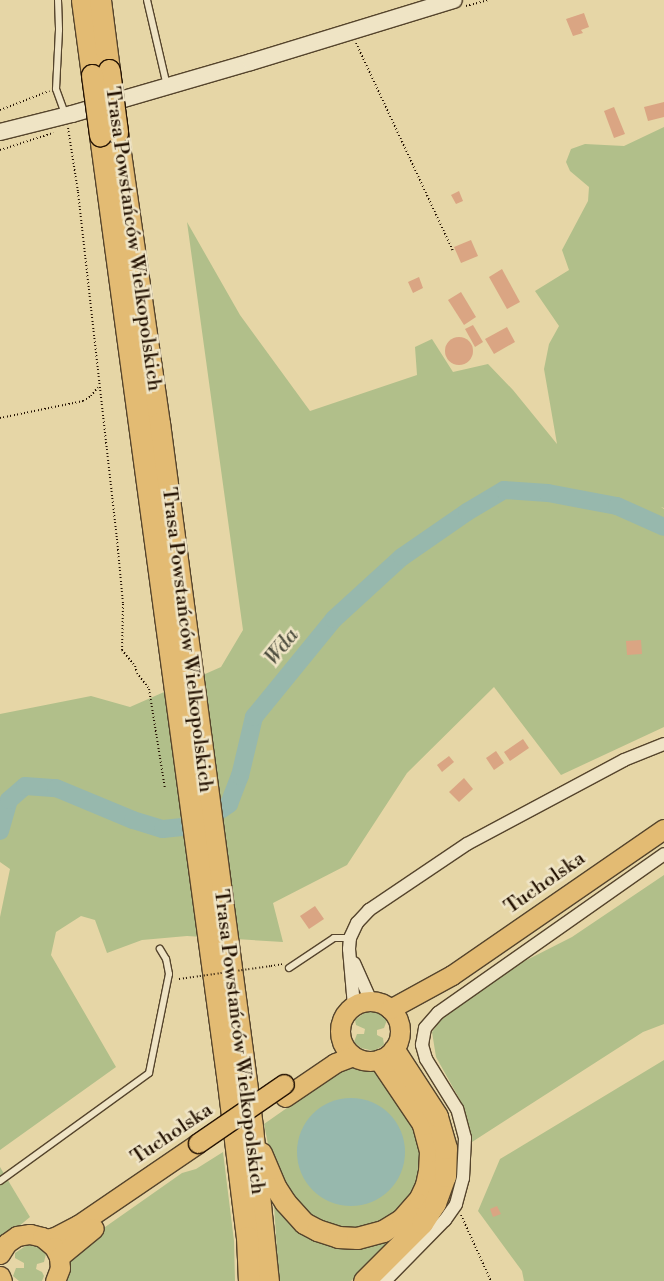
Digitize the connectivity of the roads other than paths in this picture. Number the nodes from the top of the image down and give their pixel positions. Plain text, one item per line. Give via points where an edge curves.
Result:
1 (58, 0) edge
2 (82, 0) edge
3 (100, 0) edge
4 (147, 0) edge
5 (454, 0) edge
6 (100, 73) junction
7 (167, 86) junction
8 (66, 116) junction
9 (0, 132) edge
10 (664, 744) edge
11 (664, 829) edge
12 (664, 854) edge
13 (216, 931) junction
14 (350, 944) junction
15 (160, 948) dead end
16 (289, 968) road end
17 (362, 1003) junction
18 (394, 1015) junction
19 (341, 1037) junction
20 (387, 1055) junction
21 (353, 1056) junction
22 (284, 1091) junction
23 (252, 1127) junction
24 (199, 1149) junction
25 (0, 1181) edge
26 (247, 1237) junction
27 (46, 1239) junction
28 (0, 1254) edge
29 (59, 1257) junction
30 (0, 1276) edge
31 (2, 1281) edge
32 (55, 1281) edge
33 (242, 1281) edge
34 (249, 1281) edge
35 (268, 1281) edge
36 (364, 1281) edge
37 (385, 1281) edge

1 - 8 lane via 56,89
2 - 6 highway, Trasa Powstańców Wielkopolskich
3 - 6 highway, Trasa Powstańców Wielkopolskich
4 - 7 lane
5 - 7 street
6 - 13 highway, Trasa Powstańców Wielkopolskich, bridge via 159,423 178,648
7 - 8 street
8 - 9 street
10 - 14 street via 616,764 467,844 369,910 358,923
11 - 18 main road, Tucholska
12 - 37 street via 438,1013 425,1028 422,1045 426,1059 457,1109 466,1138 463,1178 456,1204 445,1220
13 - 23 highway, Trasa Powstańców Wielkopolskich
13 - 26 highway, Trasa Powstańców Wielkopolskich via 227,1074
14 - 16 lane via 334,938
14 - 17 street
15 - 25 lane via 169,974 149,1073
17 - 18 main road via 382,1003
17 - 19 main road via 346,1013
18 - 20 main road via 400,1034
19 - 21 main road
19 - 22 main road, Tucholska via 331,1050
20 - 21 main road via 366,1061
20 - 23 highway via 423,1124 430,1151 429,1171 420,1198 392,1226 374,1234 347,1238 304,1223 276,1188
20 - 36 highway via 437,1116 446,1148 445,1176 435,1203 422,1223
21 - 22 main road, Tucholska
22 - 24 main road, Tucholska
23 - 35 highway, Trasa Powstańców Wielkopolskich
24 - 27 main road, Tucholska via 78,1225
24 - 29 main road, Tucholska via 82,1236
26 - 33 highway
26 - 34 highway, Trasa Powstańców Wielkopolskich
27 - 28 main road via 34,1234 21,1235 10,1240
27 - 29 main road
29 - 32 main road via 60,1268
30 - 31 main road

